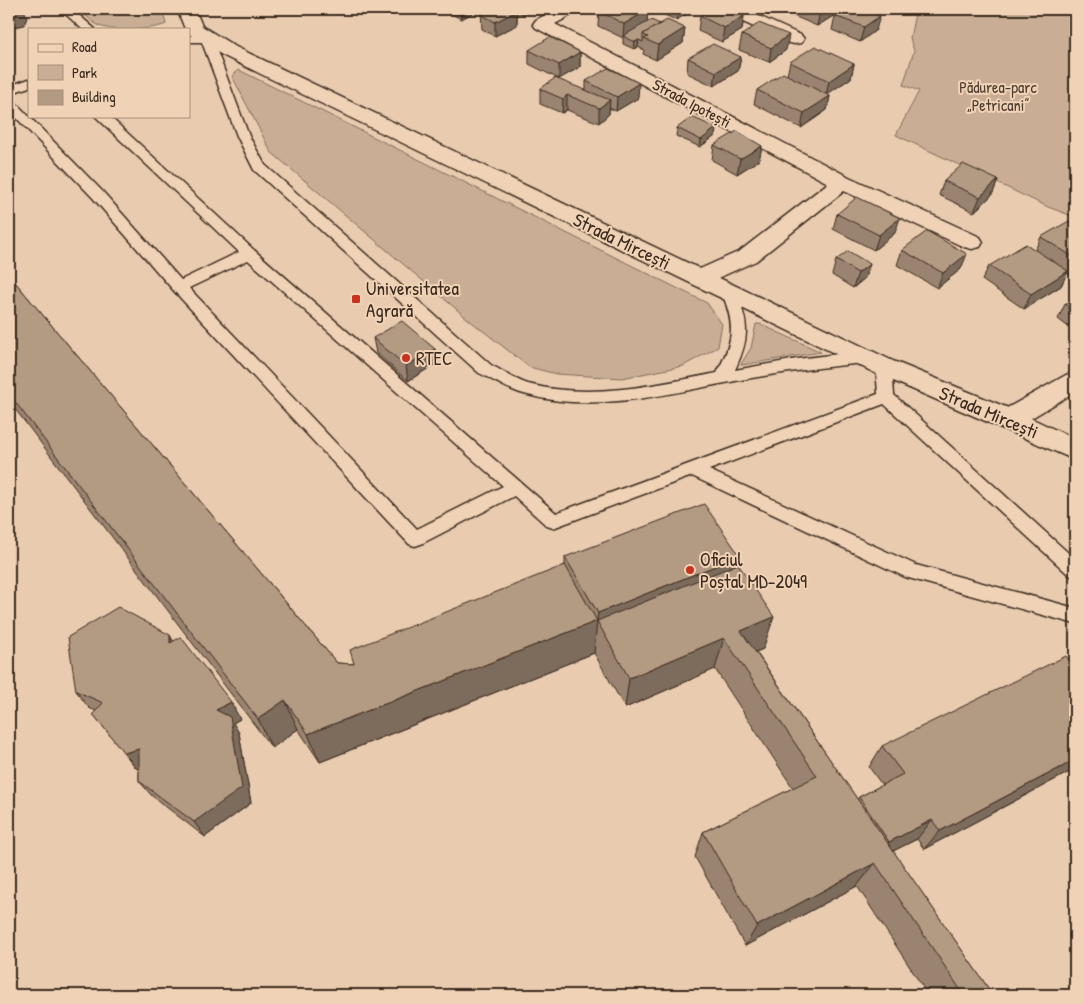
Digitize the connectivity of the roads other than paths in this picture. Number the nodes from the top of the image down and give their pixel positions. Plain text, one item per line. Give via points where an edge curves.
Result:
1 (65, 9) edge
2 (186, 9) edge
3 (569, 9) edge
4 (729, 9) edge
5 (88, 28) edge
6 (197, 39) edge
7 (795, 39) dead end
8 (28, 83) edge
9 (9, 90) edge
10 (9, 104) edge
11 (103, 118) edge
12 (842, 182) junction
13 (972, 242) dead end
14 (249, 253) junction
15 (699, 278) junction
16 (179, 287) junction
17 (729, 293) junction
18 (873, 362) junction
19 (723, 378) junction
20 (1075, 381) edge
21 (886, 397) junction
22 (1010, 419) junction
23 (1075, 450) edge
24 (694, 470) junction
25 (516, 487) junction
26 (1075, 570) edge
27 (1075, 616) edge

1 - 5 lane
2 - 6 main road, Strada Mircești
3 - 12 main road, Strada Ipotești via 542,24
4 - 7 main road
6 - 15 main road, Strada Mircești
6 - 19 lane via 259,167 485,369 525,388 566,396 602,397
8 - 9 lane
10 - 16 lane via 98,194
11 - 14 lane
12 - 13 main road, Strada Ipotești
12 - 15 main road via 748,256
14 - 16 lane
14 - 25 lane
15 - 17 main road, Strada Mircești
16 - 25 lane via 415,539
17 - 18 main road, Strada Mircești
17 - 19 lane via 739,316 741,334
18 - 19 lane via 776,368
18 - 21 lane
18 - 22 main road, Strada Mircești
20 - 22 main road
21 - 24 lane
21 - 26 lane
22 - 23 main road, Strada Mircești
24 - 25 lane via 553,521
24 - 27 lane via 912,572

